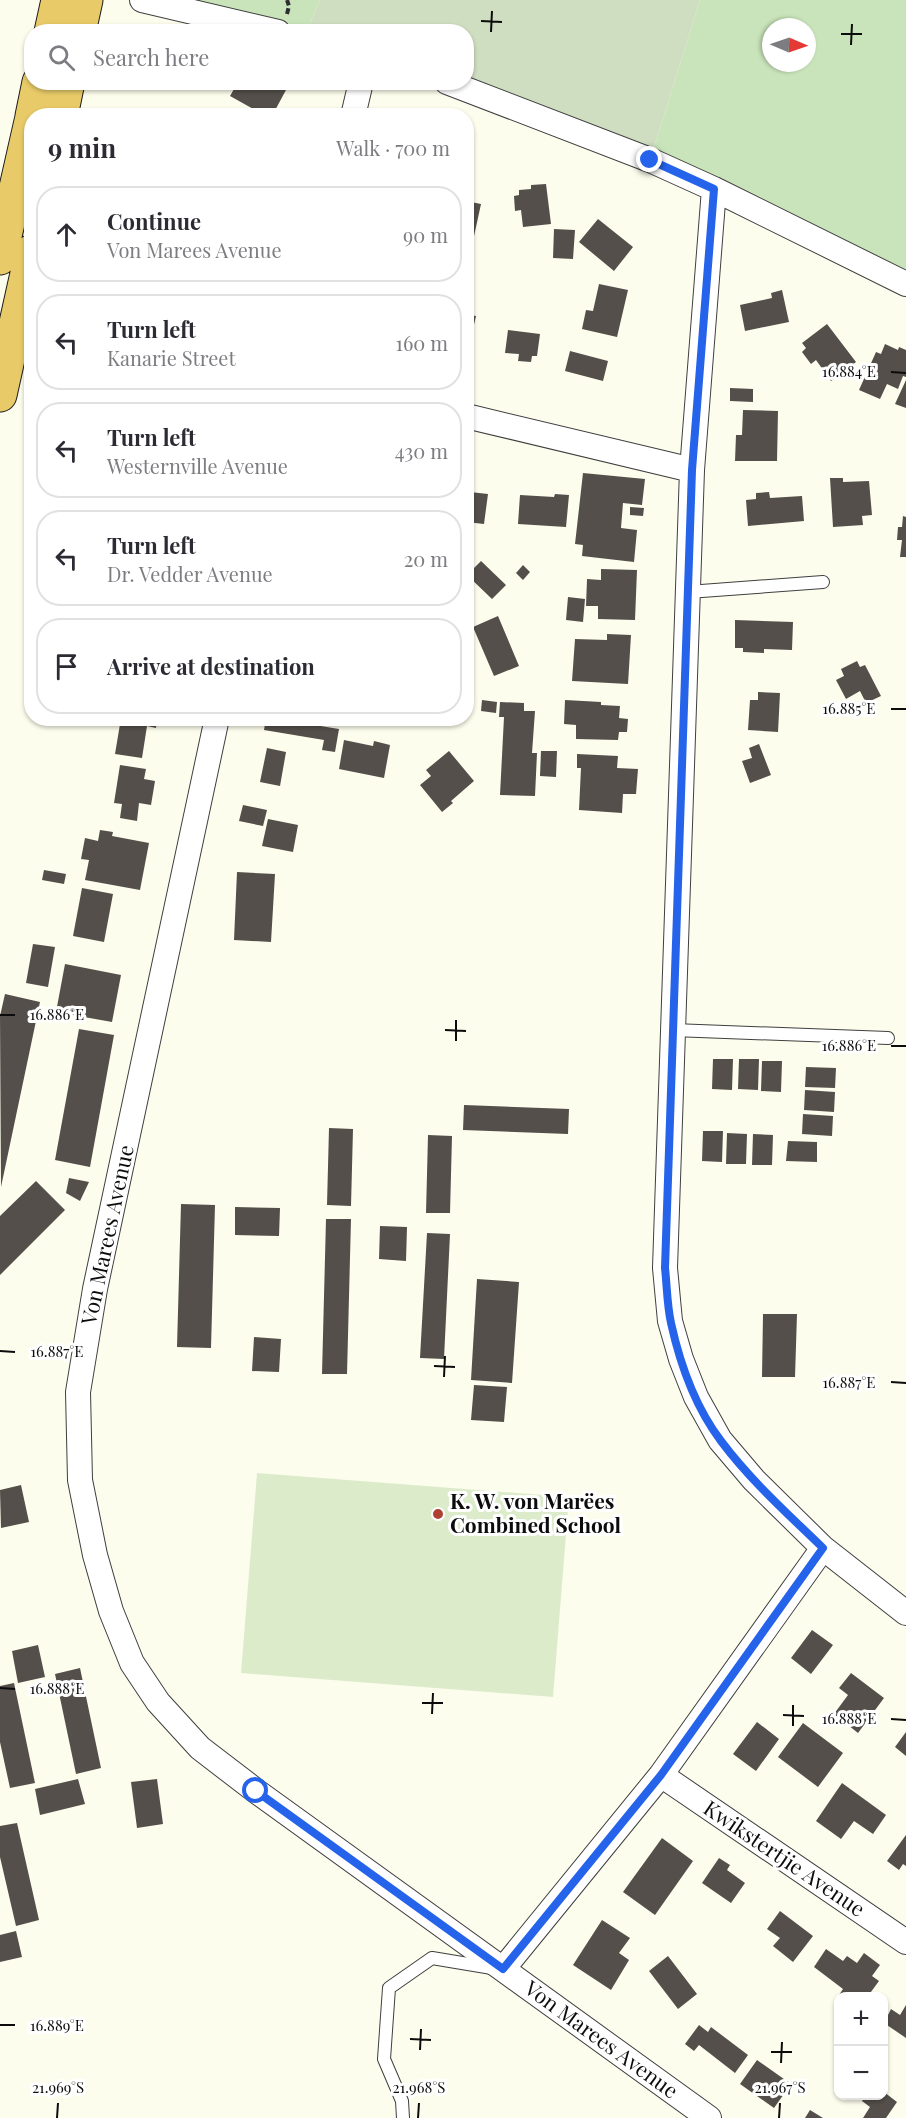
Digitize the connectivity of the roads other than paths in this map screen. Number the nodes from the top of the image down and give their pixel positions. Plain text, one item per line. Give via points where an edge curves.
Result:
1 (58, 0) edge
2 (86, 0) edge
3 (142, 0) edge
4 (53, 24) edge
5 (81, 24) edge
6 (244, 24) edge
7 (37, 90) edge
8 (66, 90) edge
9 (359, 90) edge
10 (468, 90) edge
11 (34, 108) edge
12 (63, 108) edge
13 (355, 108) edge
14 (24, 152) edge
15 (714, 189) junction
16 (0, 258) edge
17 (906, 284) edge
18 (24, 287) edge
19 (0, 395) edge
20 (474, 418) edge
21 (692, 470) junction
22 (823, 582) dead end
23 (688, 592) junction
24 (216, 726) edge
25 (673, 1030) junction
26 (888, 1038) dead end
27 (823, 1548) junction
28 (906, 1613) edge
29 (661, 1775) junction
30 (906, 1942) edge
31 (503, 1969) junction
32 (403, 2118) edge
33 (709, 2118) edge

1 - 4 highway
2 - 5 highway
3 - 6 street
7 - 11 highway
8 - 12 highway
9 - 13 street
10 - 15 street via 650,160
14 - 16 highway
15 - 17 street
15 - 21 street
18 - 19 highway
20 - 21 street
21 - 23 street
22 - 23 lane
23 - 25 street
24 - 31 street, Von Marees Avenue via 95,1289 78,1392 80,1480 95,1555 111,1611 132,1663 158,1702 200,1748
25 - 26 lane
25 - 27 street via 665,1268 670,1322 696,1397 720,1440 754,1480
27 - 28 street
27 - 29 street
29 - 30 street, Kwikstertjie Avenue
29 - 31 street
31 - 32 lane via 432,1958 389,1988 384,2059 402,2101
31 - 33 street, Von Marees Avenue

